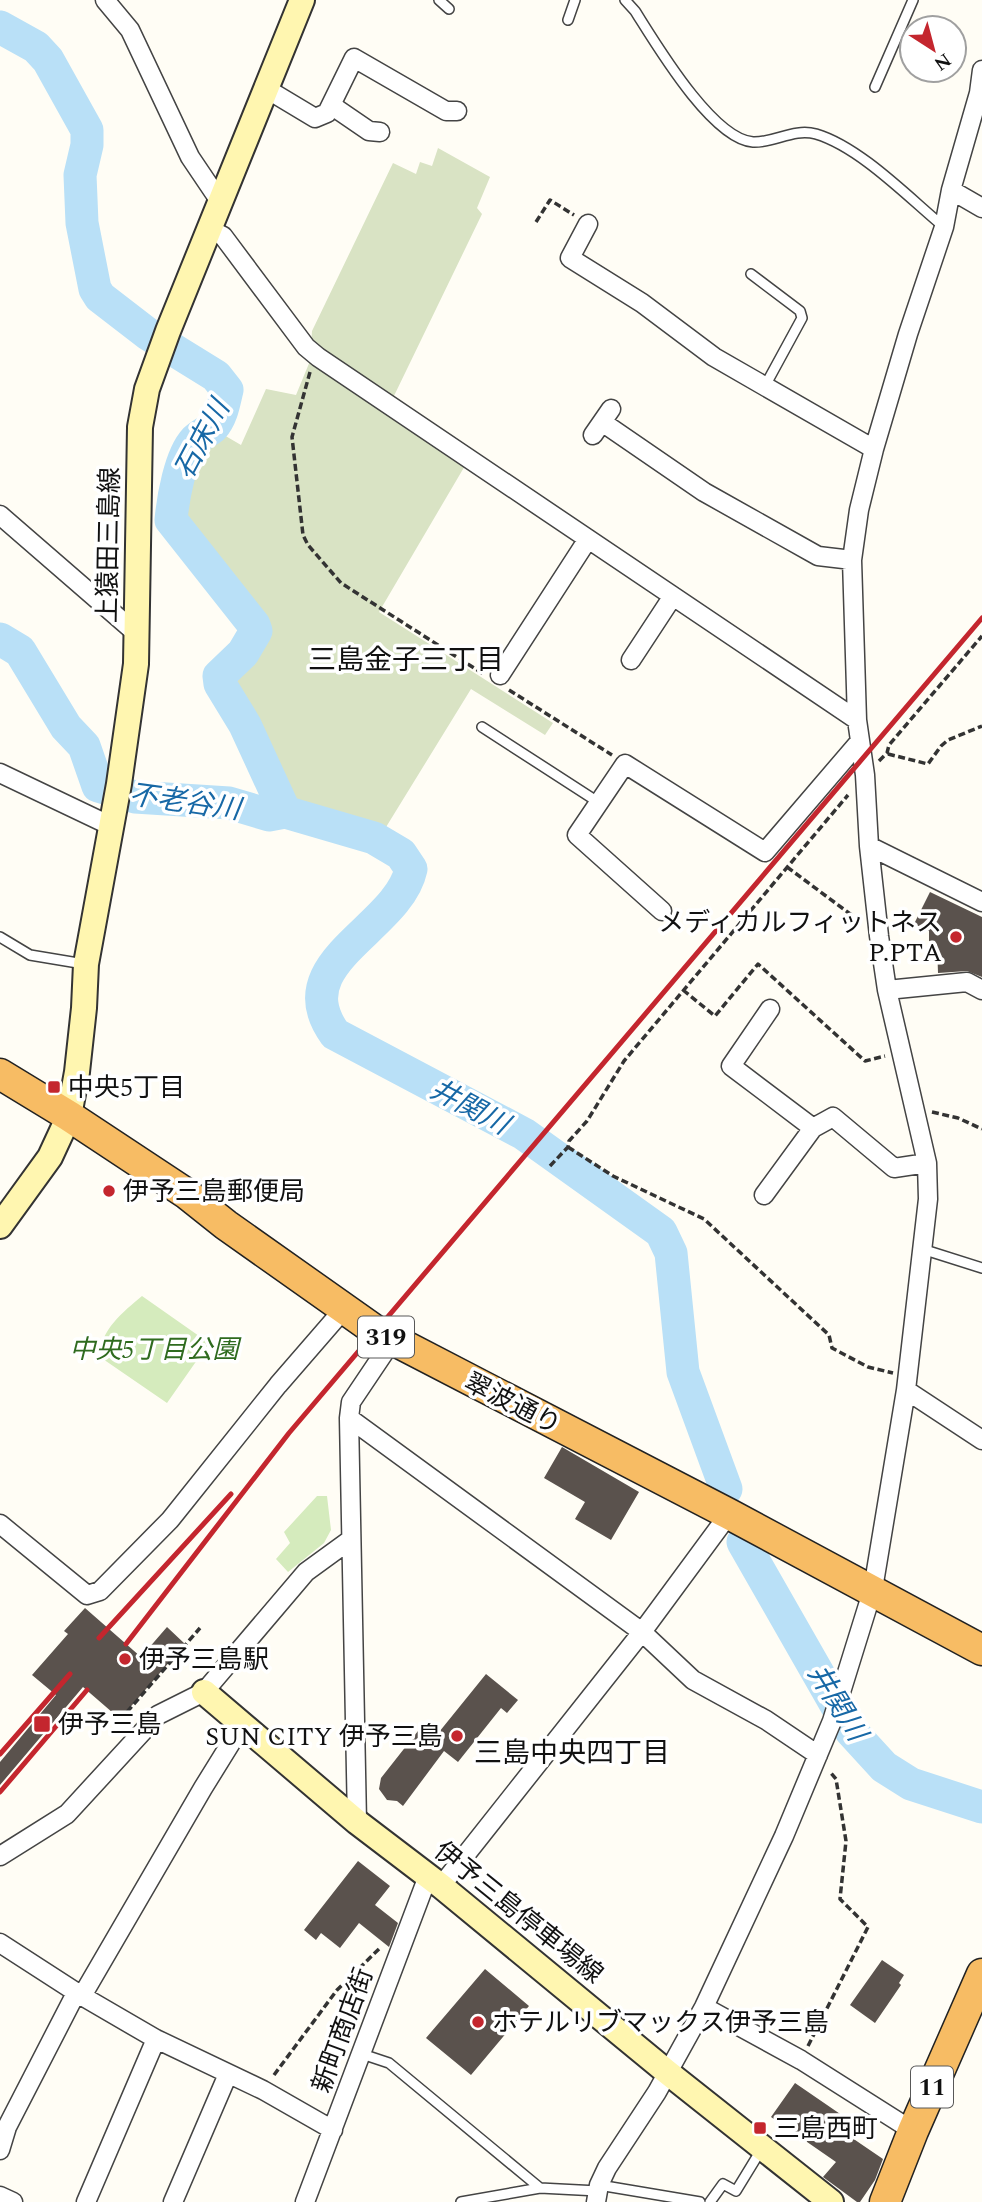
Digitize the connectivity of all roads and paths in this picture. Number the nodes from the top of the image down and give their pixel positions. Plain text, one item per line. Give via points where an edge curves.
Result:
1 (105, 0) edge
2 (302, 0) edge
3 (439, 0) edge
4 (575, 0) edge
5 (625, 0) edge
6 (914, 0) edge
7 (449, 9) dead end
8 (568, 20) dead end
9 (982, 75) edge
10 (875, 87) dead end
11 (264, 88) junction
12 (331, 105) junction
13 (457, 111) dead end
14 (380, 132) dead end
15 (951, 190) junction
16 (219, 200) junction
17 (982, 208) edge
18 (536, 222) dead end
19 (588, 224) joint
20 (944, 227) junction
21 (209, 229) junction
22 (751, 274) dead end
23 (318, 358) junction
24 (765, 386) junction
25 (602, 422) dead end
26 (874, 449) junction
27 (0, 515) edge
28 (588, 539) junction
29 (852, 560) junction
30 (673, 596) junction
31 (136, 632) junction
32 (982, 636) edge
33 (631, 660) dead end
34 (500, 681) junction
35 (857, 720) junction
36 (982, 726) edge
37 (482, 727) dead end
38 (860, 741) junction
39 (887, 753) junction
40 (625, 764) junction
41 (0, 773) edge
42 (865, 775) junction
43 (598, 802) junction
44 (115, 804) junction
45 (869, 846) junction
46 (786, 867) junction
47 (980, 896) edge
48 (662, 911) dead end
49 (879, 936) junction
50 (0, 937) edge
51 (86, 964) junction
52 (887, 990) junction
53 (982, 990) edge
54 (770, 1009) dead end
55 (0, 1074) edge
56 (915, 1115) junction
57 (69, 1116) junction
58 (813, 1128) junction
59 (982, 1129) edge
60 (568, 1147) junction
61 (927, 1163) junction
62 (550, 1166) dead end
63 (764, 1195) dead end
64 (0, 1226) edge
65 (922, 1249) junction
66 (982, 1268) edge
67 (343, 1310) junction
68 (392, 1341) junction
69 (907, 1382) junction
70 (349, 1418) junction
71 (982, 1440) edge
72 (729, 1514) junction
73 (0, 1524) edge
74 (350, 1540) junction
75 (873, 1589) junction
76 (200, 1628) dead end
77 (642, 1632) junction
78 (982, 1650) edge
79 (204, 1692) junction
80 (127, 1712) dead end
81 (242, 1725) junction
82 (818, 1755) junction
83 (357, 1822) junction
84 (0, 1856) edge
85 (435, 1881) junction
86 (408, 1928) junction
87 (0, 1943) edge
88 (982, 1974) edge
89 (79, 1994) junction
90 (704, 2007) junction
91 (156, 2039) junction
92 (362, 2054) junction
93 (801, 2060) junction
94 (667, 2072) junction
95 (228, 2074) junction
96 (263, 2090) junction
97 (333, 2130) junction
98 (913, 2131) junction
99 (762, 2148) junction
100 (0, 2150) edge
101 (540, 2188) junction
102 (598, 2193) edge
103 (0, 2196) edge
104 (13, 2202) edge
105 (86, 2202) edge
106 (173, 2202) edge
107 (305, 2202) edge
108 (461, 2202) edge
109 (700, 2202) edge
110 (710, 2202) edge
111 (831, 2202) edge
112 (885, 2202) edge

1 - 16 street via 130,30 190,157
2 - 11 main road, 上猿田三島線
3 - 7 lane
4 - 8 lane
5 - 20 lane via 691,95 733,134 756,142 796,132 836,142 860,156
6 - 10 lane
9 - 15 street
11 - 12 street via 315,118 327,113
11 - 16 main road, 上猿田三島線
12 - 13 street via 354,58 446,111
12 - 14 street via 369,131
15 - 17 street
15 - 20 street
16 - 21 main road, 上猿田三島線
18 - 19 path via 550,200
19 - 24 street via 570,258
20 - 26 street
21 - 23 street via 223,236
21 - 31 main road, 上猿田三島線 via 147,389 140,426
22 - 24 lane via 800,311 802,318
23 - 28 street
23 - 34 path via 309,373 292,437 308,545 341,583
24 - 26 street
25 - 29 street via 704,492 818,556
26 - 29 street
27 - 31 street
28 - 30 street
28 - 34 street
29 - 35 street
30 - 33 street
30 - 35 street
31 - 44 main road, 上猿田三島線 via 136,664
32 - 39 path
34 - 40 path
35 - 38 street
36 - 39 path via 948,740 928,764
37 - 43 lane
38 - 40 street via 765,852
38 - 42 street
39 - 42 path
40 - 43 street
41 - 44 street
42 - 45 street
42 - 46 path
43 - 48 street via 577,835
44 - 51 main road, 上猿田三島線
45 - 47 street
45 - 49 street
46 - 49 path
46 - 60 path via 624,1061
49 - 52 street
50 - 51 lane via 30,955
51 - 57 main road, 上猿田三島線
52 - 53 street via 967,982
52 - 56 street
54 - 58 street via 731,1066
55 - 57 highway, 319
56 - 59 path via 936,1111
56 - 61 street
57 - 64 main road, 上猿田三島線 via 50,1157
57 - 67 highway, 翠波通り / 319 via 187,1194
58 - 61 street via 833,1117 894,1168
58 - 63 street
60 - 62 path
60 - 69 path via 613,1176 704,1219 829,1335 832,1348
61 - 65 street
65 - 66 lane
65 - 69 street
67 - 68 highway, 翠波通り / 319
67 - 73 street via 170,1520 100,1591 87,1595
68 - 70 street via 352,1402
68 - 72 highway, 翠波通り / 319
69 - 71 street
69 - 75 street
70 - 74 street
70 - 77 street
72 - 75 highway, 翠波通り / 319
72 - 77 street, 新町商店街
74 - 79 street via 306,1572
74 - 83 street
75 - 78 highway, 翠波通り / 319
75 - 82 street
76 - 80 path
77 - 82 street via 692,1679
77 - 85 street, 新町商店街
79 - 81 main road, 伊予三島停車場線
79 - 84 street via 158,1714 67,1814
81 - 83 main road, 伊予三島停車場線
81 - 89 street
82 - 90 street
82 - 93 path via 836,1779 846,1841 839,1899 869,1927
83 - 85 main road, 伊予三島停車場線
85 - 86 street, 新町商店街
85 - 94 main road, 伊予三島停車場線
86 - 92 street, 新町商店街
86 - 96 path via 388,1939 337,1990
87 - 89 street
88 - 98 highway, 11
89 - 91 street
89 - 100 street via 7,2127
90 - 93 street
90 - 94 street
91 - 95 street
91 - 105 street
92 - 97 street, 新町商店街
92 - 101 lane via 389,2063
93 - 98 street
94 - 99 main road, 伊予三島停車場線
94 - 102 street
95 - 96 street
95 - 106 street
96 - 97 street
97 - 107 street, 新町商店街
98 - 112 highway, 11
99 - 110 lane via 736,2191 723,2184
99 - 111 main road, 伊予三島停車場線
101 - 102 lane
101 - 108 lane
102 - 109 lane
103 - 104 street

